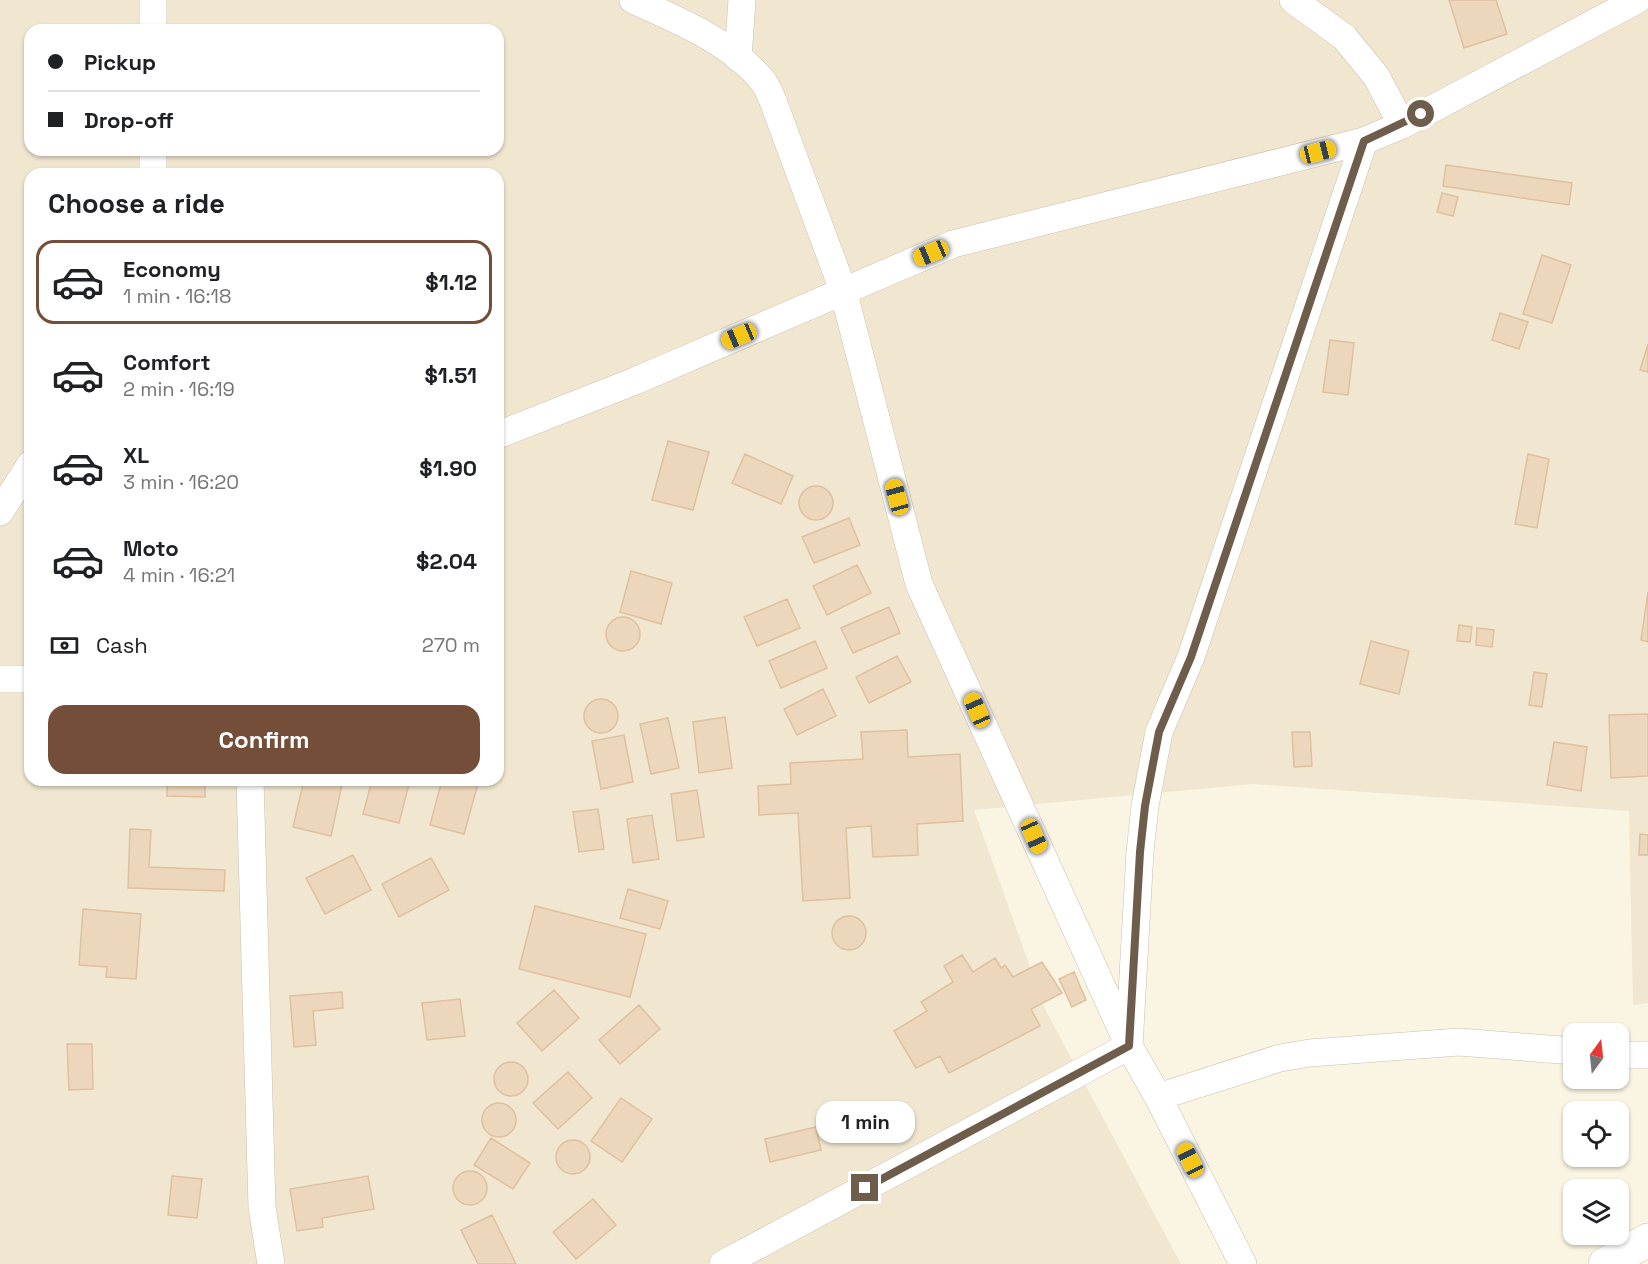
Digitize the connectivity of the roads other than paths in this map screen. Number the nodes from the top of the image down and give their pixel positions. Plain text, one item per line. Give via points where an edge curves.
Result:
1 (153, 0) edge
2 (633, 0) edge
3 (742, 0) edge
4 (1293, 0) edge
5 (1637, 0) edge
6 (153, 24) edge
7 (738, 58) junction
8 (1402, 124) junction
9 (1364, 141) junction
10 (843, 290) junction
11 (504, 433) edge
12 (24, 475) edge
13 (0, 513) edge
14 (0, 679) edge
15 (24, 679) edge
16 (250, 786) edge
17 (1129, 1046) junction
18 (1563, 1050) edge
19 (1629, 1055) edge
20 (1648, 1055) edge
21 (1158, 1097) junction
22 (1648, 1240) edge
23 (271, 1264) edge
24 (723, 1264) edge
25 (1243, 1264) edge
26 (1605, 1264) edge

1 - 6 street
2 - 7 street via 696,28
3 - 7 street
4 - 8 street via 1344,37 1376,76
5 - 8 street
7 - 10 street via 762,81 773,101
8 - 9 street
9 - 10 street via 953,244
9 - 17 street via 1191,657 1159,732 1140,852
10 - 11 street via 635,381
10 - 17 street via 920,584
12 - 13 street
14 - 15 street
16 - 23 street via 262,1208
17 - 21 street
17 - 24 street
18 - 21 street via 1459,1042 1310,1053 1280,1058
19 - 20 street
21 - 25 street
22 - 26 main road

